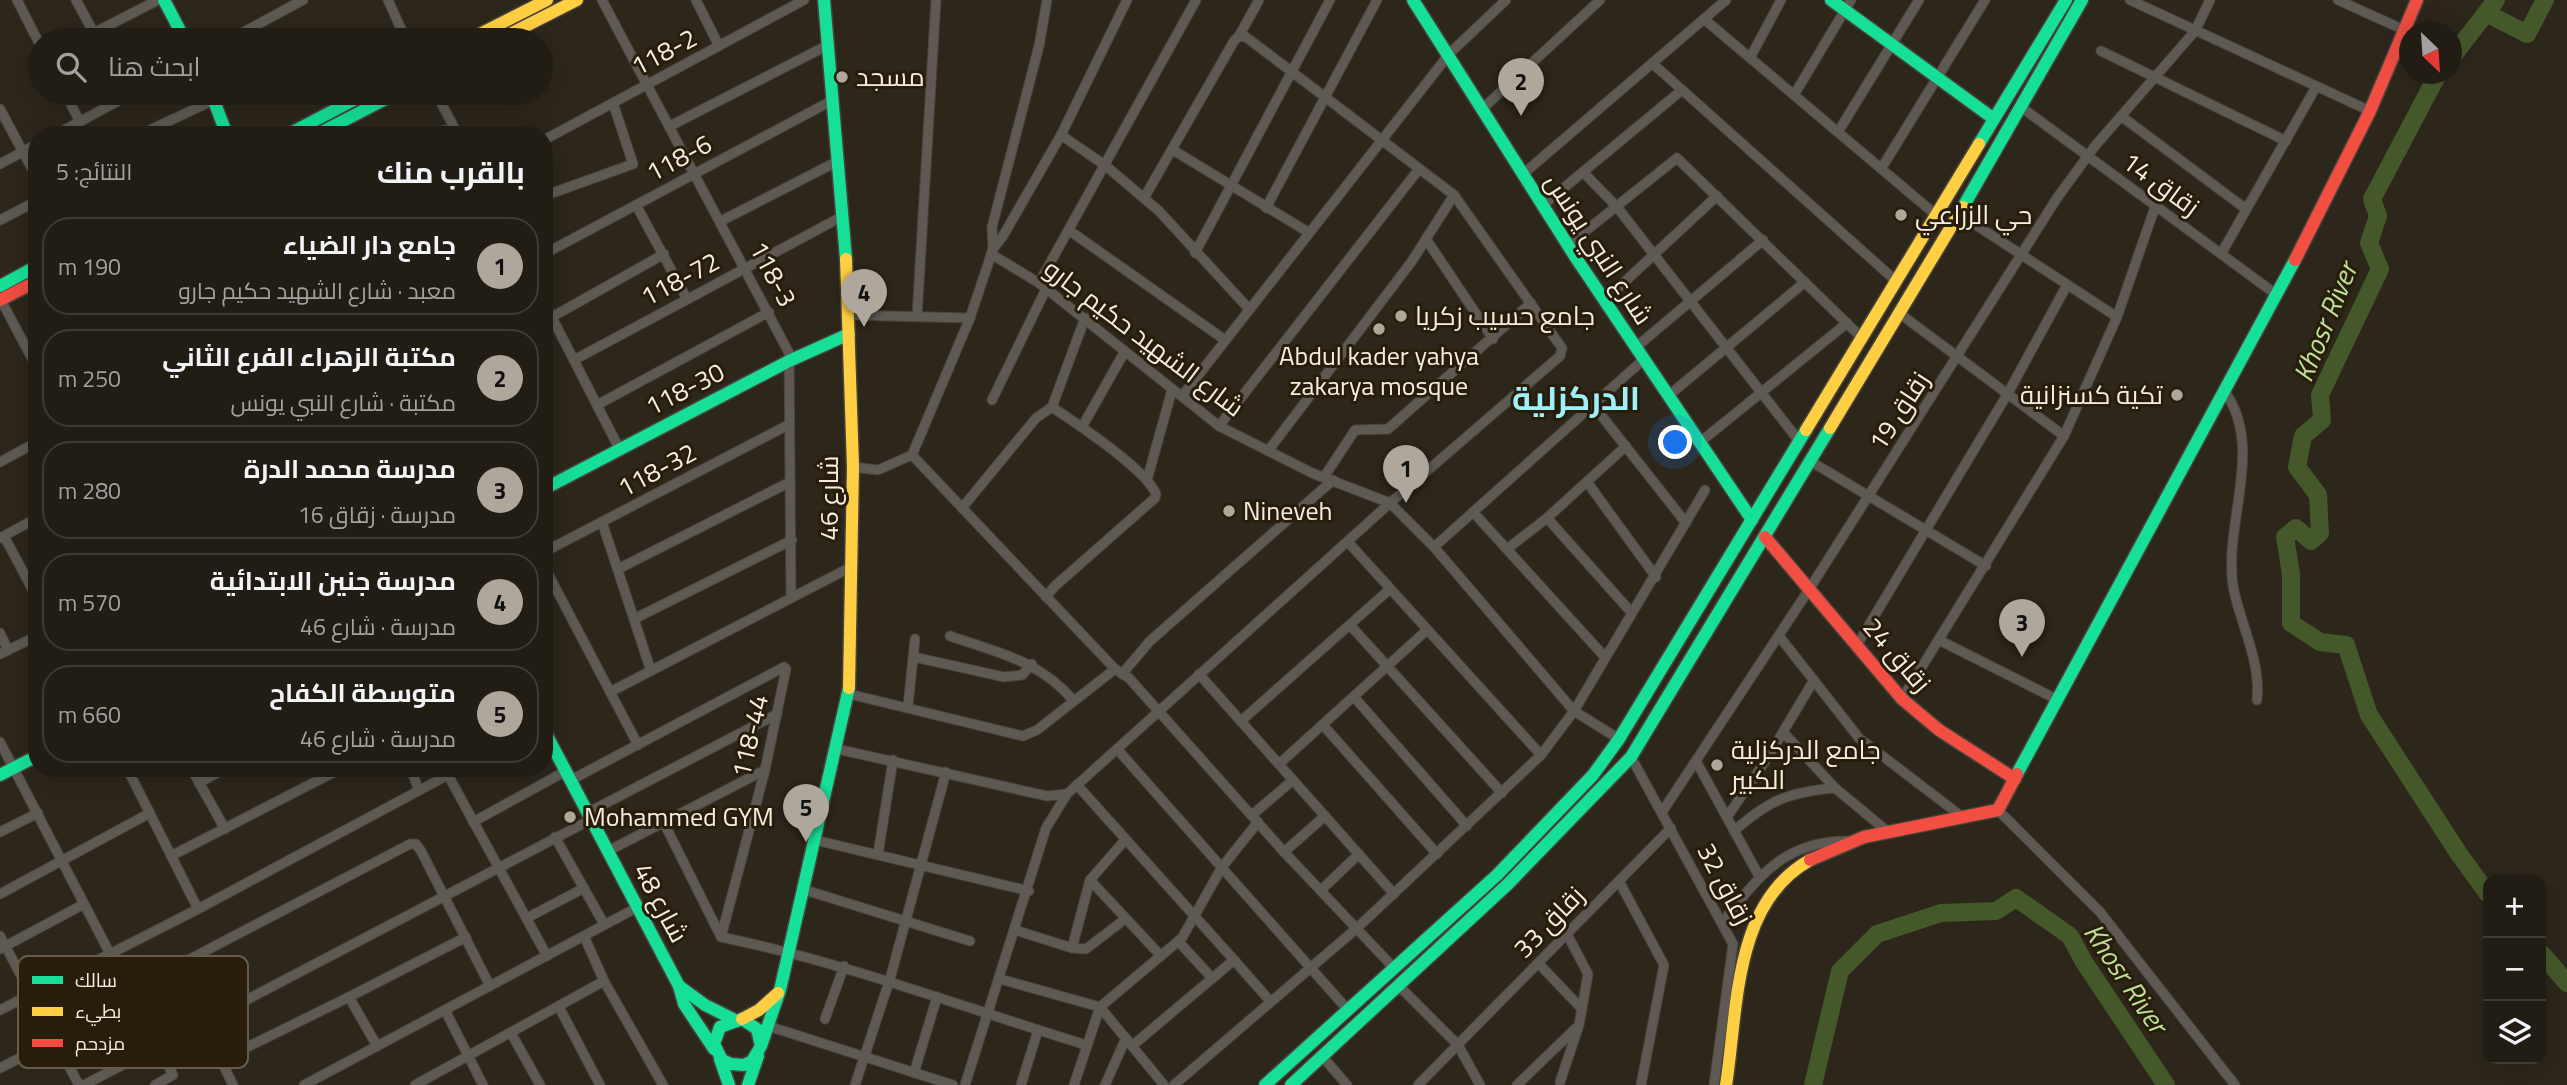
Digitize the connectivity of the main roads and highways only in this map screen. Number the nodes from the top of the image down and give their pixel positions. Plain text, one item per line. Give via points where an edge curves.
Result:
1 (164, 0) edge
2 (547, 0) edge
3 (577, 0) edge
4 (824, 0) edge
5 (1413, 0) edge
6 (1831, 0) edge
7 (2082, 0) edge
8 (2417, 0) edge
9 (2064, 1) edge
10 (1848, 5) edge
11 (179, 28) edge
12 (492, 28) edge
13 (522, 28) edge
14 (216, 105) edge
15 (344, 105) edge
16 (374, 105) edge
17 (1994, 119) junction
18 (227, 126) edge
19 (304, 126) edge
20 (333, 126) edge
21 (28, 272) edge
22 (0, 286) edge
23 (28, 286) edge
24 (0, 300) edge
25 (849, 334) junction
26 (553, 484) edge
27 (1752, 520) junction
28 (1765, 537) junction
29 (553, 747) edge
30 (28, 761) edge
31 (0, 775) edge
32 (2015, 779) junction
33 (679, 986) junction
34 (780, 990) junction
35 (738, 1019) junction
36 (759, 1050) junction
37 (717, 1054) junction
38 (729, 1085) edge
39 (748, 1085) edge
40 (1265, 1085) edge
41 (1291, 1085) edge
42 (1726, 1085) edge

1 - 11 main road
2 - 12 main road
3 - 13 main road
4 - 25 main road, شارع 46
5 - 27 main road, شارع النبي يونس via 1604,301
6 - 10 main road
7 - 28 main road
8 - 32 main road via 2370,111 2277,295
9 - 17 main road
10 - 17 main road via 1890,45
14 - 18 main road
15 - 19 main road
16 - 20 main road
17 - 27 main road
21 - 22 main road
23 - 24 main road
25 - 26 main road, 118-30
25 - 34 main road, شارع 46 via 853,467 849,694
27 - 40 main road via 1594,775 1497,875
28 - 32 main road, زقاق 24 via 1902,699 1939,730
28 - 41 main road via 1631,757 1578,816
29 - 33 main road, شارع 48
30 - 31 main road
32 - 42 main road via 1998,810 1856,841 1815,857 1776,886 1759,913 1744,962
33 - 35 main road
33 - 37 main road, شارع 48 via 684,1004
34 - 35 main road via 759,1010
34 - 36 main road, شارع 46
35 - 36 main road via 757,1029
35 - 37 main road via 720,1027 713,1041
36 - 37 main road via 752,1061 735,1066
36 - 39 main road, شارع 46
37 - 38 main road, شارع 48

